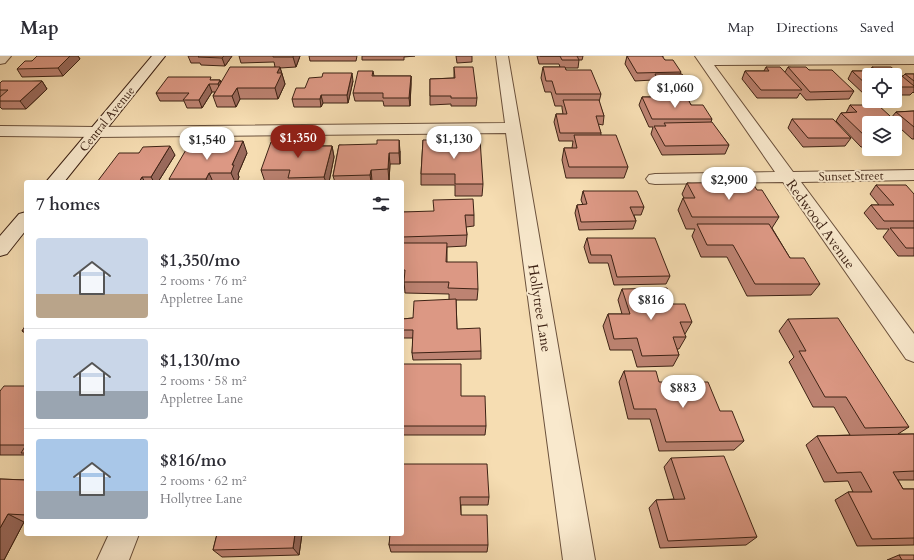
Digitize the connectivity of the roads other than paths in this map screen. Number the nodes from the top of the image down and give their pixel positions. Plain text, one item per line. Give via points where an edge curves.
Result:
1 (5, 56) edge
2 (159, 56) edge
3 (502, 56) edge
4 (703, 59) edge
5 (0, 60) edge
6 (914, 60) edge
7 (513, 128) junction
8 (0, 131) edge
9 (96, 132) junction
10 (914, 175) edge
11 (788, 177) junction
12 (655, 179) dead end
13 (58, 180) edge
14 (24, 220) edge
15 (0, 249) edge
16 (914, 352) edge
17 (123, 536) edge
18 (113, 560) edge
19 (579, 560) edge

1 - 5 street
2 - 9 street, Central Avenue
3 - 7 street, Hollytree Lane
4 - 6 street
4 - 11 street, Redwood Avenue
7 - 9 street
7 - 19 street, Hollytree Lane
8 - 9 street
9 - 13 street, Central Avenue
10 - 11 street, Sunset Street
11 - 12 street, Sunset Street
11 - 16 street, Redwood Avenue
14 - 15 street
17 - 18 street

